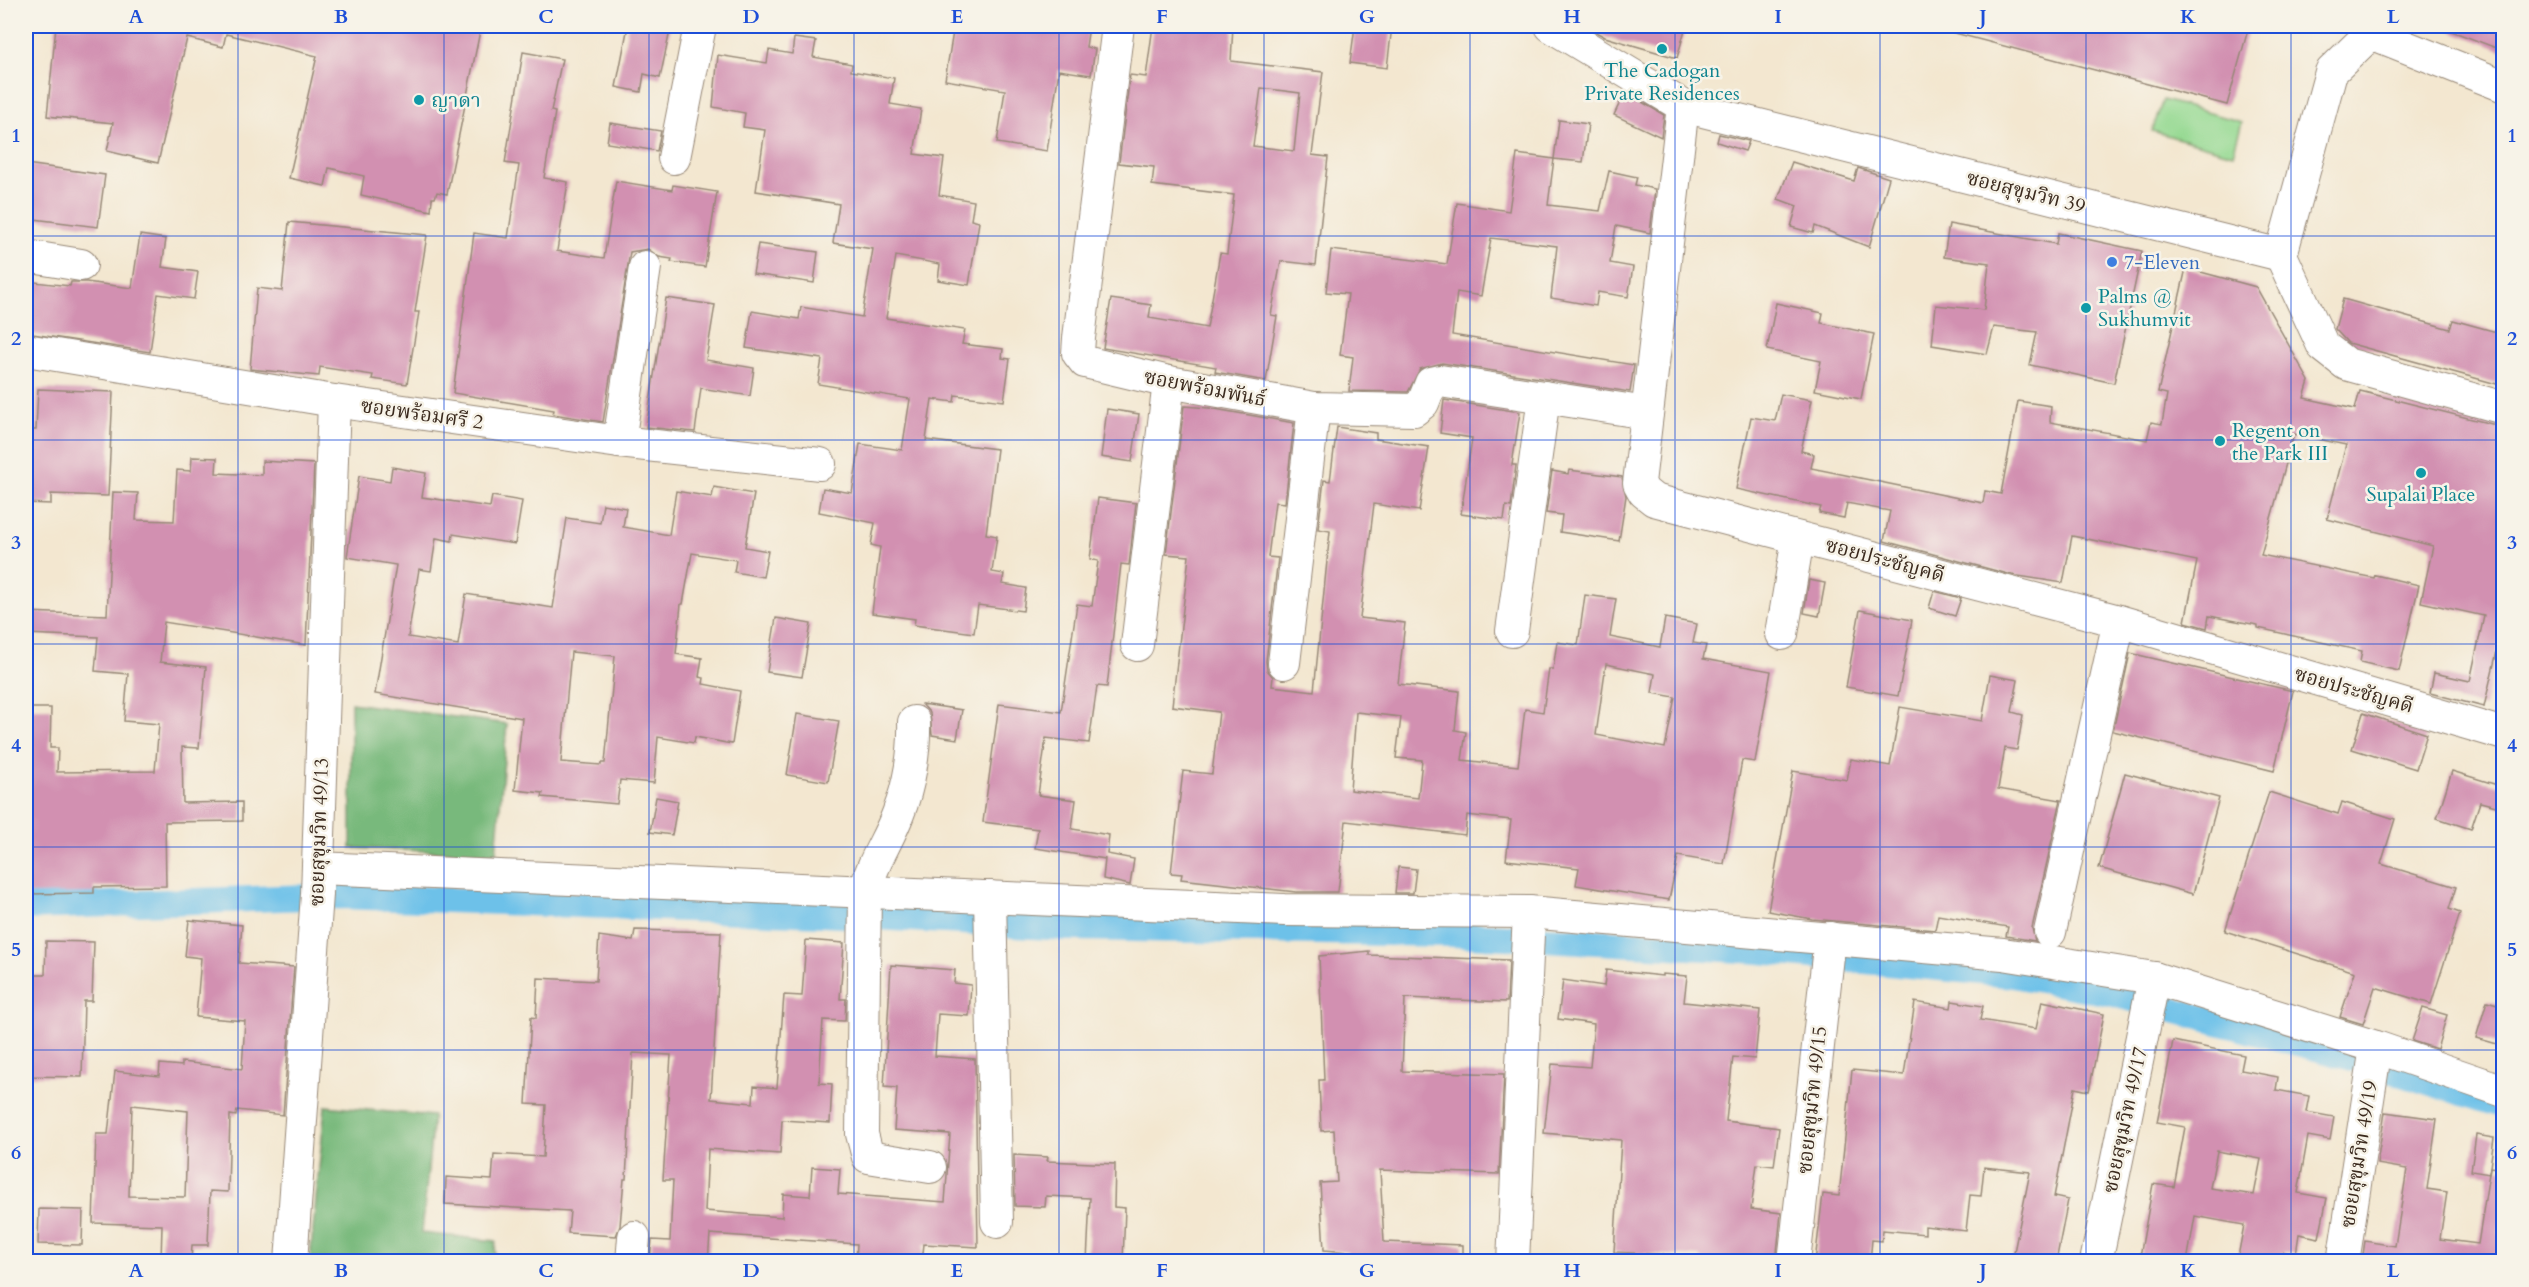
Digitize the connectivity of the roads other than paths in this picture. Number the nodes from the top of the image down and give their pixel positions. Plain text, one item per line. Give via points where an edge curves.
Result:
1 (700, 26) edge
2 (1118, 26) edge
3 (1551, 26) edge
4 (2372, 29) edge
5 (2504, 86) edge
6 (1683, 106) junction
7 (674, 158) dead end
8 (2281, 255) junction
9 (26, 256) edge
10 (81, 266) dead end
11 (645, 267) dead end
12 (26, 350) edge
13 (1169, 382) junction
14 (1544, 397) junction
15 (334, 401) junction
16 (1314, 408) junction
17 (2504, 408) edge
18 (1647, 413) junction
19 (620, 442) junction
20 (820, 464) dead end
21 (1798, 538) junction
22 (2118, 621) junction
23 (1512, 631) dead end
24 (1782, 634) dead end
25 (1137, 645) dead end
26 (1284, 663) dead end
27 (914, 722) dead end
28 (2504, 734) edge
29 (318, 868) junction
30 (865, 892) junction
31 (990, 897) junction
32 (1529, 912) junction
33 (2050, 932) dead end
34 (1830, 938) junction
35 (2154, 978) junction
36 (2376, 1047) junction
37 (2504, 1091) edge
38 (930, 1167) dead end
39 (997, 1222) dead end
40 (291, 1262) edge
41 (1513, 1262) edge
42 (1794, 1262) edge
43 (2096, 1262) edge
44 (2343, 1262) edge

1 - 7 street
2 - 13 street, ซอยพร้อมพันธ์ via 1078,353 1085,362
3 - 6 street, ซอยสุขุมวิท 39
4 - 5 street
4 - 8 street via 2331,72
6 - 8 street, ซอยสุขุมวิท 39
6 - 18 street, ซอยประชัญคดี
8 - 17 street via 2323,346 2334,356 2346,364
9 - 10 street
11 - 19 street
12 - 15 street, ซอยพร้อมศรี 2
13 - 16 street, ซอยพร้อมพันธ์
13 - 25 street
14 - 16 street, ซอยพร้อมพันธ์ via 1440,381 1431,383 1423,403 1414,410
14 - 18 street, ซอยพร้อมพันธ์
14 - 23 street
15 - 19 street, ซอยพร้อมศรี 2
15 - 29 street, ซอยสุขุมวิท 49/13
16 - 26 street
18 - 21 street, ซอยประชัญคดี via 1639,483 1644,492 1654,500
19 - 20 street, ซอยพร้อมศรี 2
21 - 22 street, ซอยประชัญคดี
21 - 24 street
22 - 28 street, ซอยประชัญคดี
22 - 33 street
27 - 30 street via 915,744 899,813 869,871
29 - 30 street
29 - 40 street, ซอยสุขุมวิท 49/13
30 - 31 street
30 - 38 street via 864,1148 868,1157
31 - 32 street via 1284,910
31 - 39 street
32 - 34 street
32 - 41 street
34 - 35 street via 2003,954
34 - 42 street, ซอยสุขุมวิท 49/15
35 - 36 street
35 - 43 street, ซอยสุขุมวิท 49/17
36 - 37 street
36 - 44 street, ซอยสุขุมวิท 49/19

